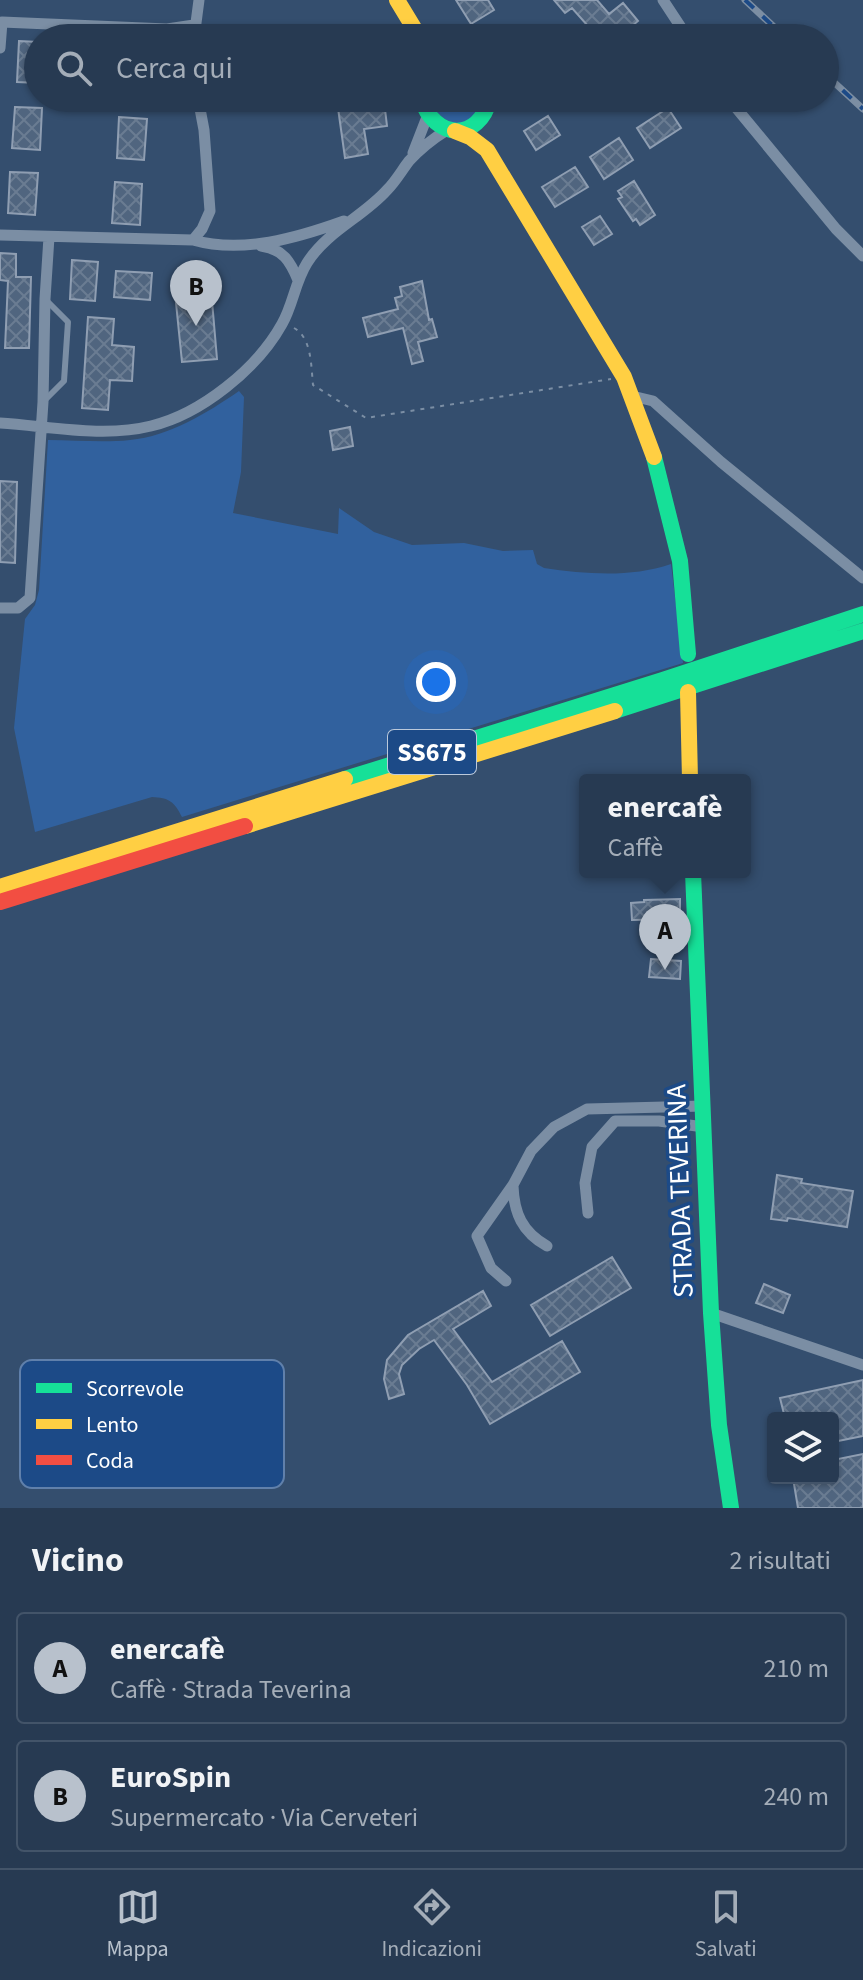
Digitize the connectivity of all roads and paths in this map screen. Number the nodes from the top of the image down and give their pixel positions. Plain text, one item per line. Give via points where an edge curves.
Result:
1 (199, 0) edge
2 (397, 0) edge
3 (663, 0) edge
4 (49, 24) edge
5 (195, 24) edge
6 (412, 24) edge
7 (679, 24) edge
8 (0, 48) edge
9 (201, 112) edge
10 (425, 112) edge
11 (486, 112) edge
12 (740, 112) edge
13 (485, 116) junction
14 (427, 117) junction
15 (451, 131) junction
16 (487, 150) junction
17 (411, 159) junction
18 (353, 218) junction
19 (0, 235) edge
20 (49, 237) junction
21 (193, 240) junction
22 (251, 244) junction
23 (863, 256) edge
24 (298, 280) junction
25 (45, 299) junction
26 (284, 322) junction
27 (624, 377) junction
28 (632, 396) junction
29 (43, 402) junction
30 (0, 423) edge
31 (41, 426) junction
32 (863, 578) edge
33 (0, 608) edge
34 (863, 614) edge
35 (863, 631) edge
36 (688, 654) dead end
37 (688, 692) dead end
38 (690, 774) edge
39 (693, 878) edge
40 (0, 887) edge
41 (0, 902) edge
42 (703, 1106) junction
43 (704, 1127) junction
44 (513, 1185) junction
45 (588, 1213) dead end
46 (547, 1246) dead end
47 (506, 1281) dead end
48 (711, 1313) junction
49 (863, 1365) edge
50 (731, 1508) edge

1 - 5 street
2 - 6 main road
3 - 7 street
4 - 8 street via 2,22
9 - 21 street via 210,211
10 - 14 main road
11 - 13 main road
12 - 23 street
13 - 15 main road via 477,124
13 - 16 main road
14 - 15 main road
14 - 17 street
15 - 16 main road
15 - 17 street
16 - 27 main road
17 - 18 street via 387,191
18 - 22 street via 303,236
18 - 24 street via 320,246
19 - 20 street
20 - 21 street
20 - 25 street
21 - 22 street
22 - 24 street via 272,247 289,258
24 - 26 street
25 - 29 street
25 - 29 lane via 68,322 64,381
26 - 27 path via 302,332 313,385 366,418
26 - 31 street via 240,375 175,419 111,431
27 - 28 main road
28 - 32 street via 653,401
28 - 36 main road via 652,448 680,560
29 - 31 street
30 - 31 street
31 - 33 street via 30,598 18,608
34 - 40 main road, SS675
35 - 41 main road, SS675
37 - 38 main road
39 - 42 main road, STRADA TEVERINA
42 - 43 main road, STRADA TEVERINA
42 - 44 street via 587,1109 554,1127 531,1151
43 - 45 street via 615,1121 592,1147 585,1183
43 - 48 main road, STRADA TEVERINA
44 - 46 street via 514,1210 536,1240
44 - 47 street via 477,1236 491,1268
48 - 49 street
48 - 50 main road, STRADA TEVERINA

